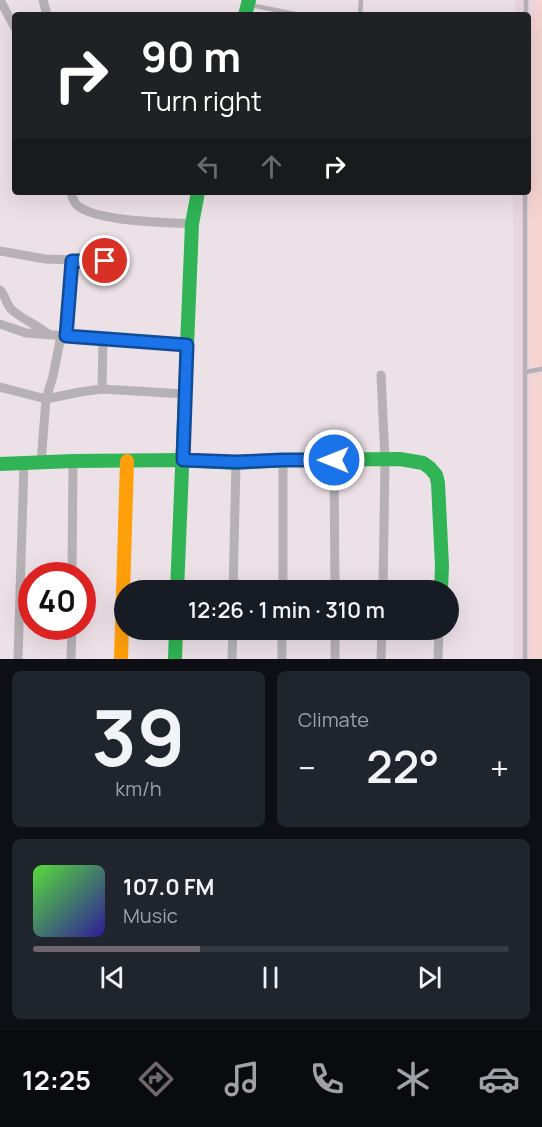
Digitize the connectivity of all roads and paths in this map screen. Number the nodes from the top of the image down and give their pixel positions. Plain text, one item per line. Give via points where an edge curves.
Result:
1 (0, 0) edge
2 (247, 6) edge
3 (282, 12) edge
4 (12, 22) edge
5 (72, 195) edge
6 (197, 195) edge
7 (525, 195) edge
8 (192, 224) junction
9 (0, 251) edge
10 (72, 261) junction
11 (105, 261) dead end
12 (0, 290) edge
13 (0, 324) edge
14 (49, 335) junction
15 (63, 336) junction
16 (104, 339) junction
17 (187, 345) junction
18 (542, 369) edge
19 (525, 372) junction
20 (381, 375) dead end
21 (0, 387) edge
22 (102, 389) junction
23 (185, 394) junction
24 (46, 399) junction
25 (385, 459) junction
26 (183, 460) junction
27 (283, 460) junction
28 (334, 460) junction
29 (74, 461) junction
30 (127, 461) junction
31 (236, 462) junction
32 (24, 463) junction
33 (41, 463) junction
34 (0, 464) edge
35 (72, 562) edge
36 (178, 580) edge
37 (234, 580) edge
38 (283, 580) edge
39 (334, 580) edge
40 (383, 580) edge
41 (441, 580) edge
42 (72, 640) edge
43 (176, 640) edge
44 (233, 640) edge
45 (282, 640) edge
46 (335, 640) edge
47 (382, 640) edge
48 (439, 640) edge
49 (18, 659) edge
50 (71, 659) edge
51 (121, 659) edge
52 (175, 659) edge
53 (232, 659) edge
54 (282, 659) edge
55 (335, 659) edge
56 (381, 659) edge
57 (438, 659) edge
58 (525, 659) edge

1 - 4 street
2 - 3 lane
5 - 8 street via 76,205 90,212
6 - 8 street
7 - 19 lane
8 - 17 street
9 - 10 street
10 - 11 street
10 - 15 street
12 - 14 street via 10,309
13 - 14 street
14 - 15 street
15 - 16 street
15 - 24 street
16 - 17 street
16 - 22 street
17 - 23 street
18 - 19 lane
19 - 58 lane
20 - 25 street
21 - 24 street
22 - 23 street
22 - 24 street
23 - 26 street
24 - 33 street
25 - 28 street
25 - 40 street
25 - 41 street via 423,463 436,475
26 - 30 street
26 - 31 street
26 - 36 street
27 - 28 street
27 - 31 street
27 - 38 street
28 - 39 street
29 - 30 street
29 - 33 street
29 - 35 street
30 - 51 street
31 - 37 street
32 - 33 street
32 - 34 street
32 - 49 street
42 - 50 street
43 - 52 street
44 - 53 street
45 - 54 street
46 - 55 street
47 - 56 street
48 - 57 street

